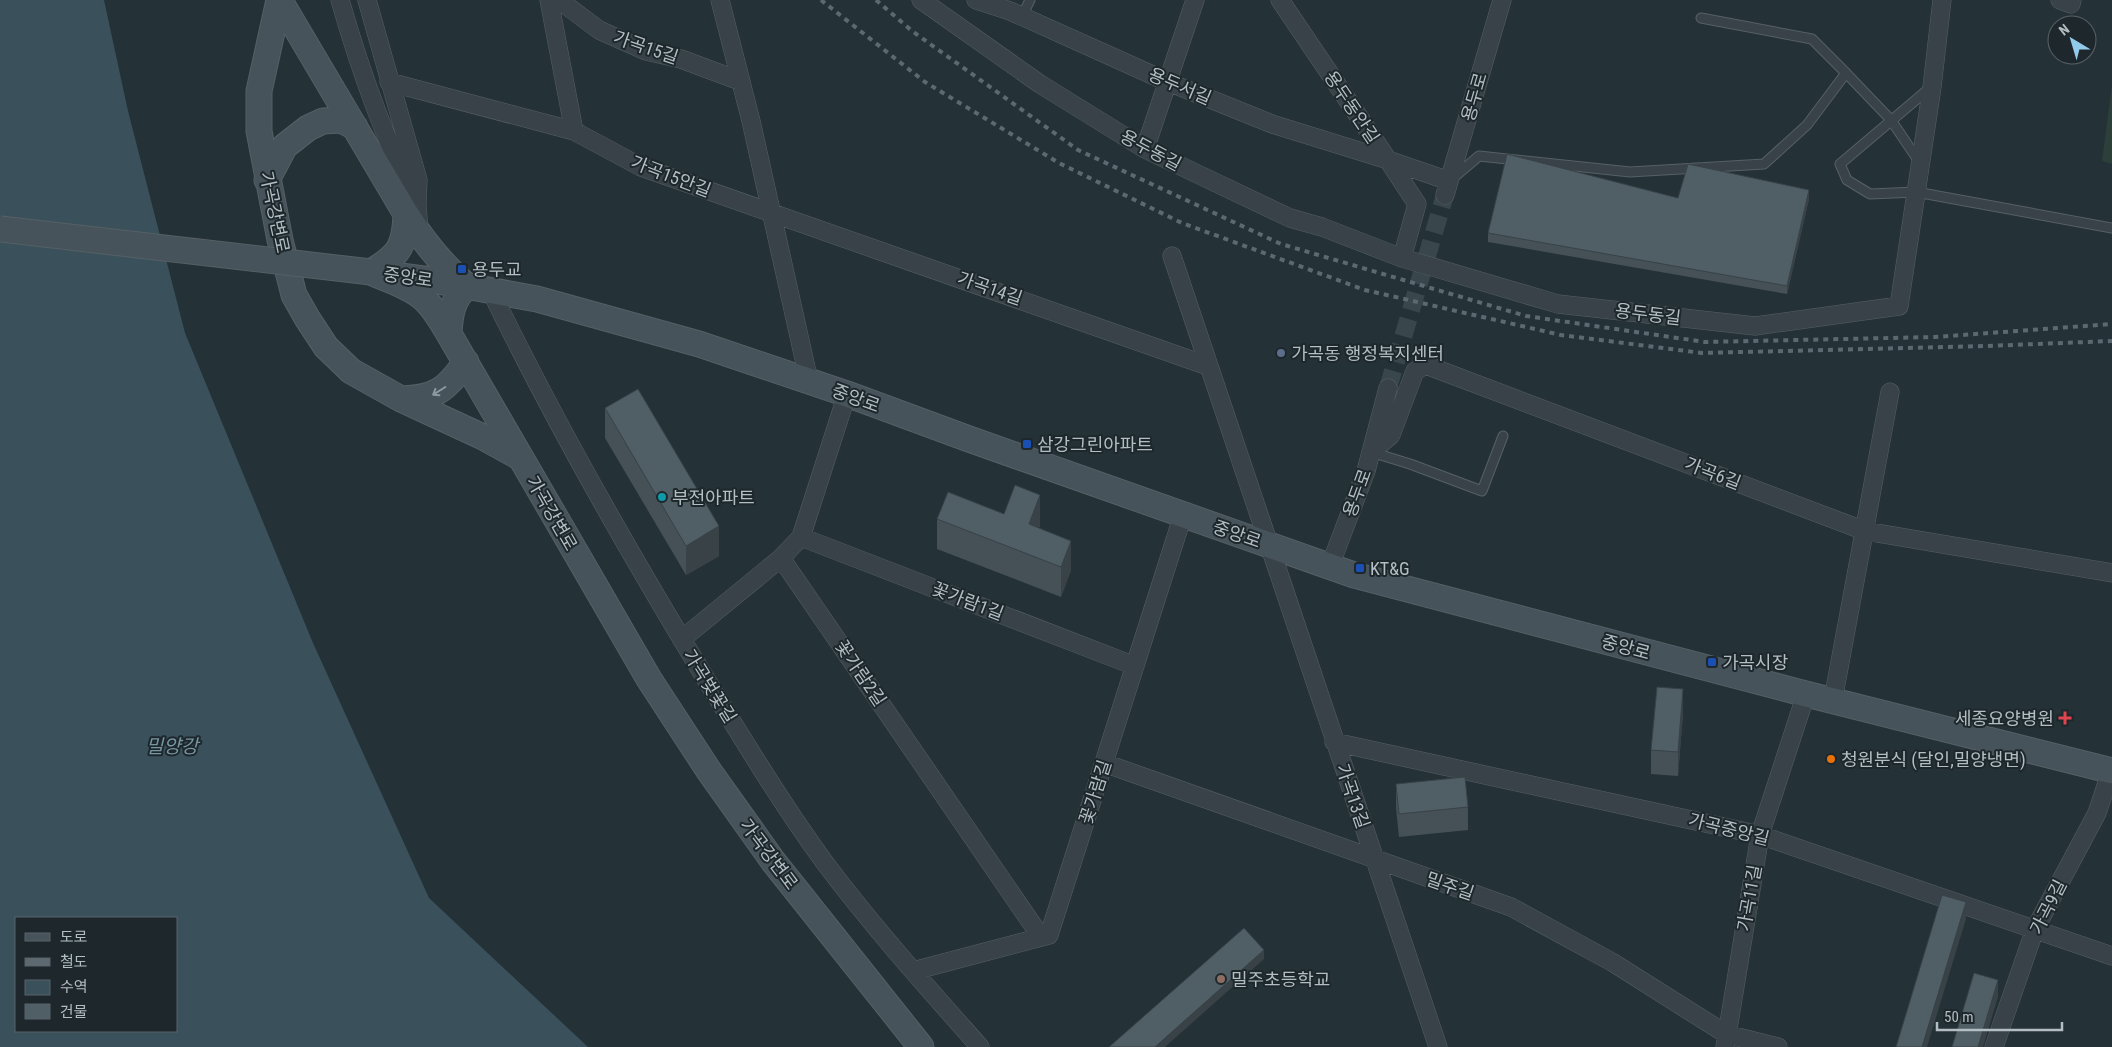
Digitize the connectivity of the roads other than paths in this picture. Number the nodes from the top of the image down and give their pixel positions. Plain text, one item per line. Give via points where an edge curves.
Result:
1 (280, 0) edge
2 (340, 0) edge
3 (367, 0) edge
4 (549, 0) edge
5 (559, 0) edge
6 (720, 0) edge
7 (921, 0) edge
8 (1030, 0) edge
9 (1195, 0) edge
10 (1280, 0) edge
11 (1502, 0) edge
12 (1942, 0) edge
13 (2060, 0) edge
14 (2072, 0) edge
15 (983, 1) edge
16 (1022, 16) junction
17 (1701, 18) dead end
18 (1846, 73) junction
19 (740, 81) junction
20 (389, 82) junction
21 (1168, 82) junction
22 (1932, 86) junction
23 (1890, 120) junction
24 (355, 127) junction
25 (574, 131) junction
26 (1145, 149) junction
27 (1388, 160) junction
28 (1920, 163) junction
29 (268, 180) junction
30 (1447, 188) junction
31 (1916, 192) junction
32 (412, 209) junction
33 (771, 212) junction
34 (2112, 228) edge
35 (0, 229) edge
36 (1172, 256) dead end
37 (1402, 258) junction
38 (371, 272) junction
39 (479, 288) junction
40 (449, 334) junction
41 (466, 362) junction
42 (1208, 366) junction
43 (809, 381) junction
44 (1388, 388) tunnel mouth
45 (1890, 392) dead end
46 (847, 394) junction
47 (401, 399) junction
48 (1503, 436) dead end
49 (1371, 452) junction
50 (521, 458) junction
51 (1183, 515) junction
52 (1865, 531) junction
53 (801, 537) junction
54 (1268, 544) junction
55 (781, 558) junction
56 (1330, 566) junction
57 (2112, 572) edge
58 (682, 640) junction
59 (1135, 666) junction
60 (1806, 694) junction
61 (1833, 700) junction
62 (1334, 742) junction
63 (1104, 763) junction
64 (2112, 771) edge
65 (1760, 835) junction
66 (1374, 860) junction
67 (2035, 929) junction
68 (1041, 936) junction
69 (2112, 956) edge
70 (912, 971) junction
71 (1725, 1040) edge
72 (921, 1047) edge
73 (980, 1047) edge
74 (1438, 1047) edge
75 (1778, 1047) edge
76 (1994, 1047) edge

1 - 24 main road
1 - 29 main road, 가곡강변로 via 259,91 259,131
2 - 32 street via 360,70
3 - 20 street
4 - 25 street
5 - 19 street, 가곡15길 via 600,30 638,48 681,59
6 - 19 street
7 - 26 street, 용두동길 via 1040,84
8 - 16 lane
9 - 21 street
10 - 27 street, 용두동안길
11 - 30 street, 용두로
12 - 22 street
13 - 14 street via 2071,4
15 - 16 street, 용두서길
16 - 21 street, 용두서길
17 - 18 lane via 1812,39
18 - 23 lane
18 - 30 lane via 1807,124 1764,164 1630,172 1479,156
19 - 33 street
20 - 25 street, 가곡15안길
20 - 32 street via 418,180
21 - 26 street
21 - 27 street, 용두서길 via 1272,124
22 - 23 lane
22 - 28 street
23 - 28 lane
23 - 31 lane via 1840,164 1847,180 1870,194
24 - 29 main road via 341,120 322,121 308,128 285,146
24 - 32 main road
25 - 33 street, 가곡15안길 via 641,168
26 - 37 street, 용두동길 via 1290,218
27 - 30 street, 용두동안길
27 - 37 street via 1417,204
28 - 31 street
29 - 47 main road, 가곡강변로 via 294,295 306,318 326,347 351,371
31 - 34 lane
31 - 37 street, 용두동길 via 1899,306 1756,326 1558,304
32 - 38 main road via 400,249 388,262
32 - 39 main road via 420,235 450,272
33 - 42 street, 가곡14길
33 - 43 street
35 - 38 main road, 중앙로, bridge
36 - 42 street
38 - 39 main road, 중앙로
38 - 40 main road via 422,297
39 - 40 main road via 457,296 452,305
39 - 43 main road, 중앙로 via 537,299 689,342
39 - 58 street, 가곡벚꽃길 via 522,354 643,577
40 - 41 main road
41 -> 47 main road via 452,381 433,395
41 - 50 main road
42 - 54 street
43 - 46 main road, 중앙로
44 - 49 street, 용두로
45 - 52 street
46 - 51 main road, 중앙로
46 - 53 street
47 - 50 main road, 가곡강변로
48 - 49 lane via 1482,491
49 - 52 street, 가곡6길 via 1391,435 1415,371 1426,365
49 - 56 street, 용두로
50 - 72 main road, 가곡강변로 via 649,679 709,772 773,861
51 - 54 main road, 중앙로
51 - 59 street, 꽃가람길
52 - 57 street, 가곡6길
52 - 61 street
53 - 55 street
53 - 59 street, 꽃가람1길
54 - 56 main road, 중앙로
54 - 62 street, 가곡13길
55 - 58 street
55 - 68 street, 꽃가람2길
56 - 60 main road, 중앙로
58 - 70 street, 가곡벚꽃길 via 776,792 820,856
59 - 63 street, 꽃가람길
60 - 61 main road, 중앙로
60 - 65 street, 가곡11길
61 - 64 main road, 중앙로
62 - 65 street, 가곡중앙길
62 - 66 street, 가곡13길
63 - 66 street, 밀주길
63 - 68 street, 꽃가람길 via 1049,935
64 - 67 street, 가곡9길 via 2097,813
65 - 67 street, 가곡중앙길
65 - 71 street, 가곡11길
66 - 71 street, 밀주길 via 1511,907 1612,962
66 - 74 street, 가곡13길
67 - 69 street, 가곡중앙길
67 - 76 street, 가곡9길
68 - 70 street
70 - 73 street, 가곡벚꽃길
71 - 75 street, 밀주길

